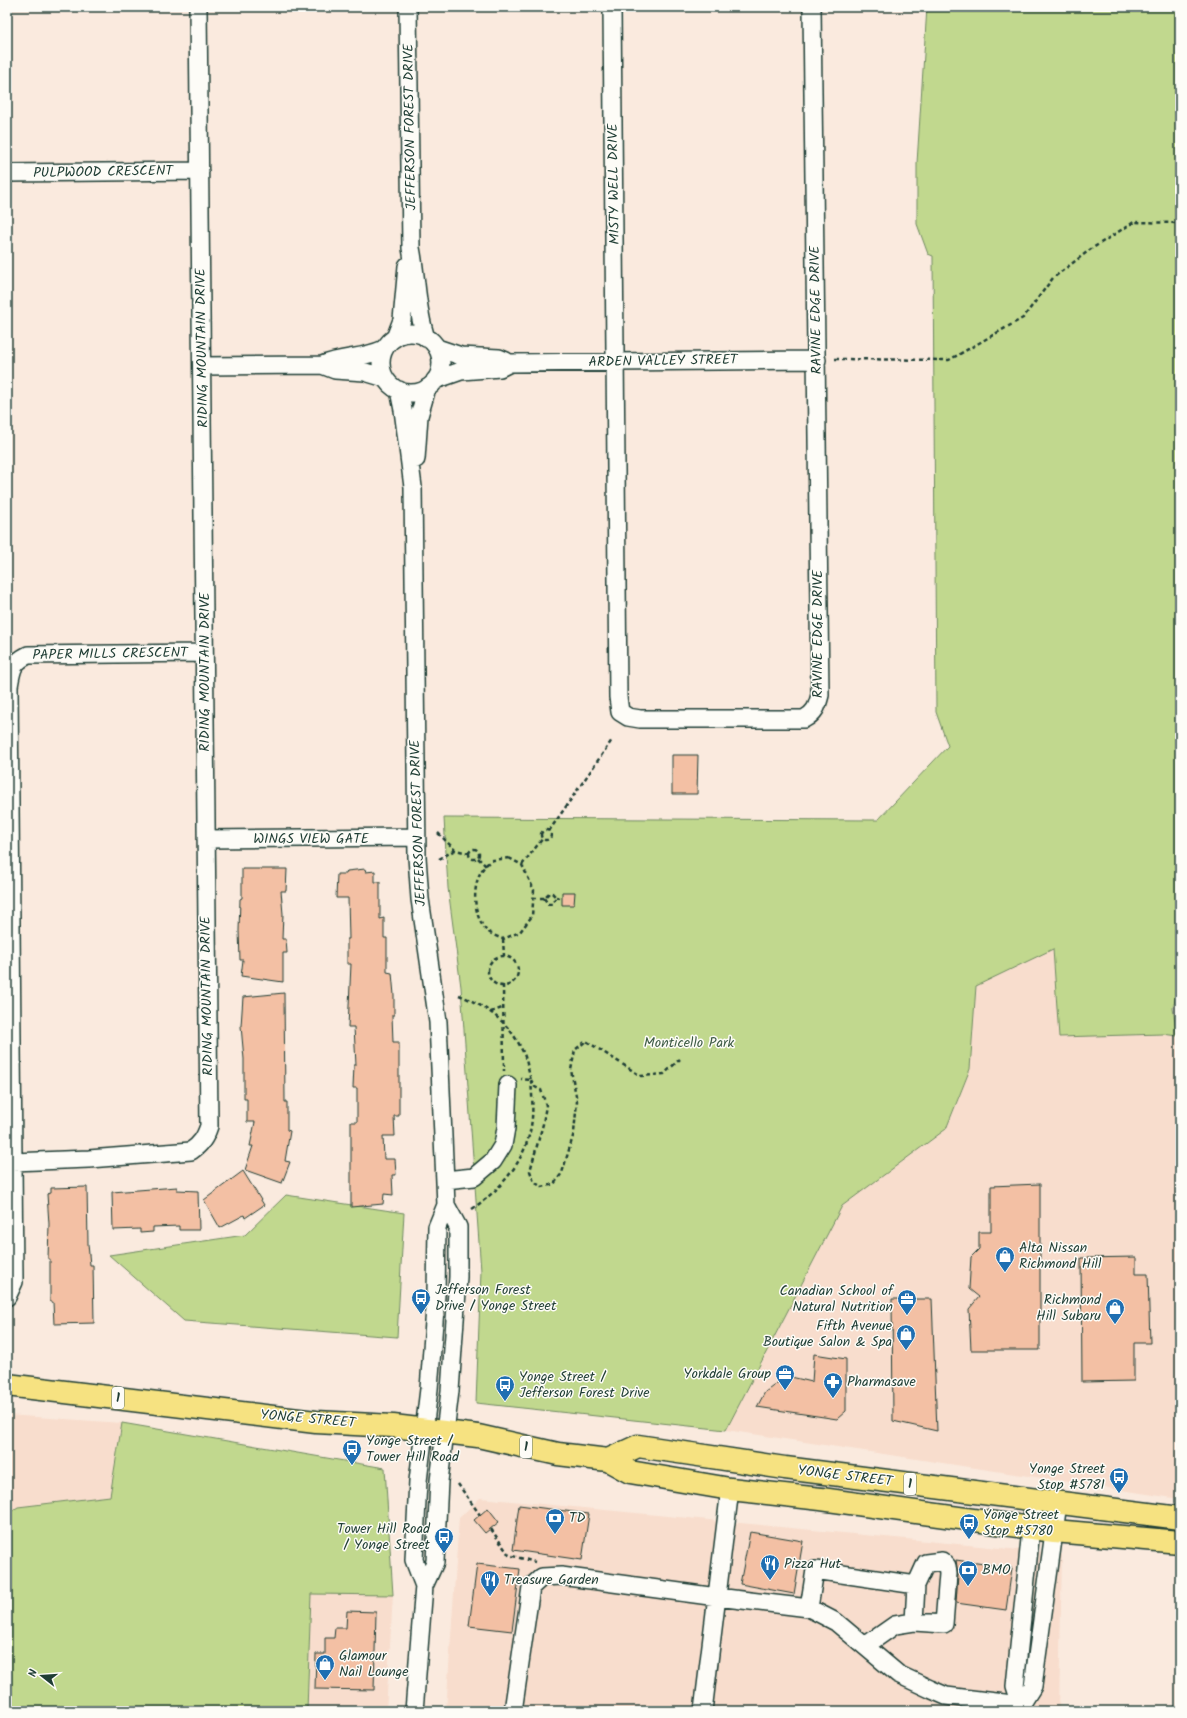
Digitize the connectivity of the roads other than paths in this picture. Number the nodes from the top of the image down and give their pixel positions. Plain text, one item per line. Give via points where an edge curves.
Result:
1 (198, 7) edge
2 (408, 7) edge
3 (612, 7) edge
4 (812, 7) edge
5 (200, 171) junction
6 (7, 173) edge
7 (411, 248) junction
8 (432, 343) junction
9 (390, 344) junction
10 (816, 360) junction
11 (615, 362) junction
12 (510, 363) junction
13 (322, 365) junction
14 (203, 366) junction
15 (385, 378) junction
16 (431, 384) junction
17 (399, 390) junction
18 (413, 487) junction
19 (204, 652) junction
20 (416, 837) junction
21 (206, 839) junction
22 (9, 894) edge
23 (510, 1080) road end
24 (13, 1162) junction
25 (445, 1180) junction
26 (7, 1297) edge
27 (7, 1385) edge
28 (434, 1431) junction
29 (608, 1460) junction
30 (730, 1489) junction
31 (1034, 1500) junction
32 (1058, 1503) junction
33 (1180, 1518) edge
34 (1031, 1528) junction
35 (1054, 1531) junction
36 (1180, 1542) edge
37 (916, 1585) junction
38 (717, 1598) junction
39 (809, 1608) junction
40 (914, 1622) junction
41 (865, 1646) junction
42 (945, 1704) edge
43 (1021, 1705) junction
44 (414, 1711) edge
45 (513, 1711) edge
46 (703, 1711) edge

1 - 5 street, RIDING MOUNTAIN DRIVE
2 - 7 street, JEFFERSON FOREST DRIVE
3 - 11 street, MISTY WELL DRIVE
4 - 10 street, RAVINE EDGE DRIVE
5 - 6 street, PULPWOOD CRESCENT
5 - 14 street, RIDING MOUNTAIN DRIVE
7 - 8 street, JEFFERSON FOREST DRIVE via 419,318
7 - 9 street, JEFFERSON FOREST DRIVE via 402,320
8 - 9 street via 412,333
8 - 12 street, ARDEN VALLEY STREET via 461,356 499,358
8 - 16 street via 440,355 440,366
9 - 13 street via 371,355 337,359
9 - 15 street via 381,364
10 - 11 street, ARDEN VALLEY STREET
10 - 11 street, RAVINE EDGE DRIVE via 820,695 812,715 804,719 640,719 628,717 620,712
11 - 12 street, ARDEN VALLEY STREET
12 - 16 street, ARDEN VALLEY STREET via 500,368 461,371
13 - 14 street
13 - 15 street via 335,370 365,372
14 - 19 street, RIDING MOUNTAIN DRIVE
15 - 17 street
16 - 17 street via 413,393
16 - 18 street, JEFFERSON FOREST DRIVE via 419,416
17 - 18 street, JEFFERSON FOREST DRIVE
18 - 20 street, JEFFERSON FOREST DRIVE
19 - 21 street, RIDING MOUNTAIN DRIVE
19 - 22 street, PAPER MILLS CRESCENT via 42,654 28,655 17,661 11,671 9,686
20 - 21 street, WINGS VIEW GATE
20 - 25 street, JEFFERSON FOREST DRIVE via 420,899 438,1022
21 - 24 street, RIDING MOUNTAIN DRIVE via 209,1126 205,1137 191,1151
22 - 24 street, PAPER MILLS CRESCENT
23 - 25 street via 503,1145 493,1161 474,1177
24 - 26 street, PAPER MILLS CRESCENT via 14,1282
25 - 28 street, JEFFERSON FOREST DRIVE via 446,1205 458,1227 458,1277 450,1391
27 - 28 main road, YONGE STREET / 1 via 316,1422
28 - 29 main road, YONGE STREET / 1 via 478,1436 558,1454
28 - 44 street, JEFFERSON FOREST DRIVE via 439,1481 435,1562 424,1586
29 - 30 main road, YONGE STREET / 1 via 630,1472
29 - 31 main road, YONGE STREET / 1 via 638,1446
30 - 34 main road, YONGE STREET / 1
30 - 38 street
31 - 32 main road, YONGE STREET
31 - 34 street
32 - 33 main road, YONGE STREET
32 - 35 street
34 - 35 main road, YONGE STREET / 1
34 - 43 street via 1015,1686
35 - 36 main road, YONGE STREET / 1
35 - 43 street via 1033,1686
37 - 39 street via 815,1570
37 - 40 street
37 - 40 street via 926,1563 942,1562 947,1566 944,1624
38 - 39 street
38 - 45 street via 561,1576 542,1577 531,1587
38 - 46 street
39 - 41 street via 836,1622
40 - 41 street via 895,1624
41 - 42 street via 898,1674
42 - 43 street

